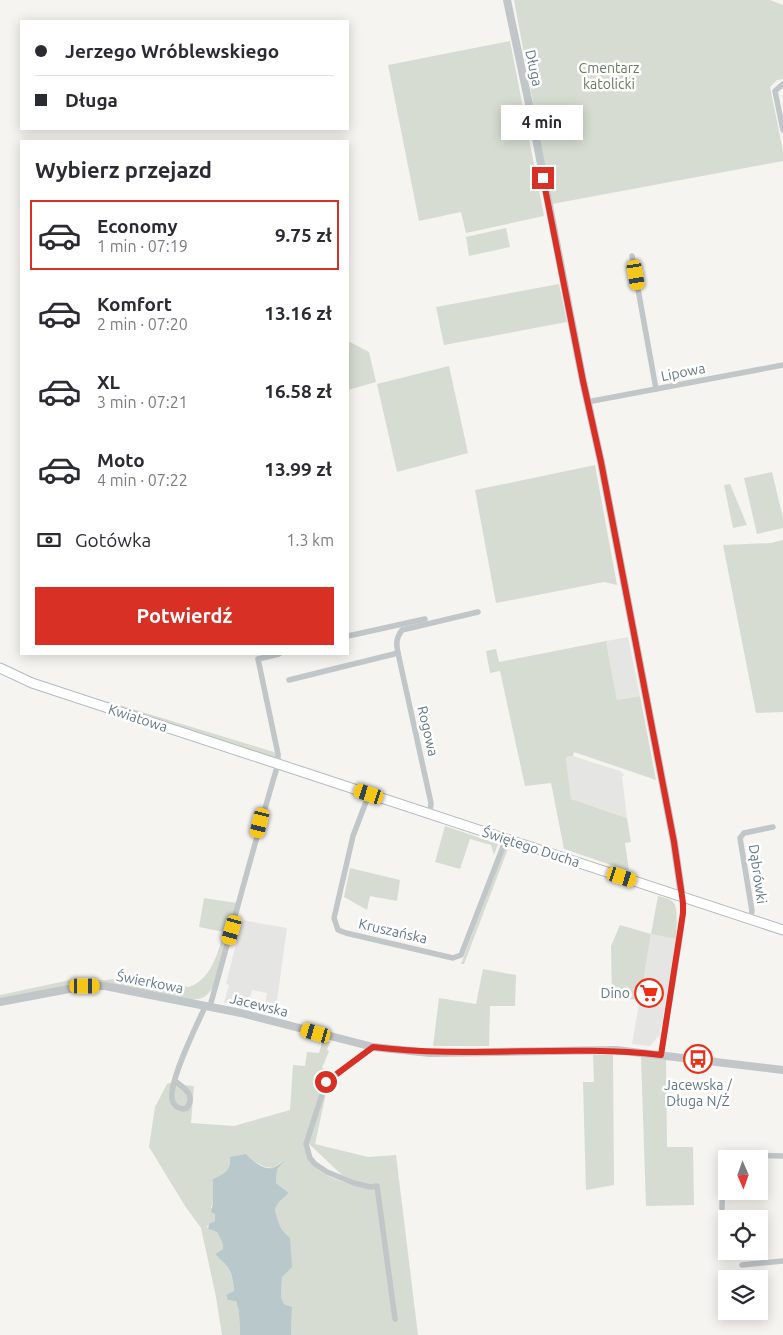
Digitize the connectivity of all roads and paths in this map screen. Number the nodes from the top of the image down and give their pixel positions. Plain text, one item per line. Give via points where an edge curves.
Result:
1 (507, 0) edge
2 (783, 84) edge
3 (783, 130) edge
4 (632, 256) dead end
5 (783, 365) edge
6 (656, 389) junction
7 (587, 402) junction
8 (478, 612) dead end
9 (425, 619) dead end
10 (349, 636) edge
11 (398, 653) junction
12 (275, 655) edge
13 (0, 668) edge
14 (289, 680) dead end
15 (278, 764) junction
16 (369, 794) junction
17 (430, 814) junction
18 (773, 827) dead end
19 (506, 838) junction
20 (682, 897) junction
21 (750, 919) junction
22 (783, 930) edge
23 (0, 1002) edge
24 (208, 1006) junction
25 (373, 1047) junction
26 (661, 1055) junction
27 (783, 1070) edge
28 (175, 1080) junction
29 (783, 1156) edge
30 (722, 1208) dead end
31 (783, 1261) edge
32 (742, 1265) dead end
33 (394, 1319) dead end

1 - 7 street, Długa
2 - 3 street via 775,91
4 - 6 street
5 - 6 street, Lipowa
6 - 7 street, Lipowa
7 - 20 street, Długa via 674,842
8 - 11 street, Rogowa via 402,630 396,643
9 - 10 street
11 - 14 street
11 - 17 street, Rogowa via 431,803
12 - 15 street via 258,659
13 - 15 main road, Kwiatowa via 32,683
15 - 16 main road, Świętego Ducha
15 - 24 street
16 - 17 main road, Świętego Ducha
16 - 19 street, Kruszańska via 353,836 334,918 338,930 346,933 453,958 461,954
17 - 19 main road, Świętego Ducha
18 - 21 street, Dąbrówki via 744,833 740,838 752,911
19 - 20 main road, Świętego Ducha
20 - 21 main road, Świętego Ducha
20 - 26 street, Długa via 680,938
21 - 22 main road, Świętego Ducha
23 - 24 street, Świerkowa via 85,986 104,986
24 - 25 street, Jacewska
24 - 28 street
25 - 26 street, Jacewska via 430,1053 616,1050
25 - 33 street via 326,1082 306,1144 310,1158 327,1172 371,1187 378,1186
26 - 27 street, Jacewska
28 - 28 street via 172,1101 178,1108 187,1108 191,1100 188,1090
29 - 30 street via 733,1155 726,1158 723,1163
31 - 32 street

